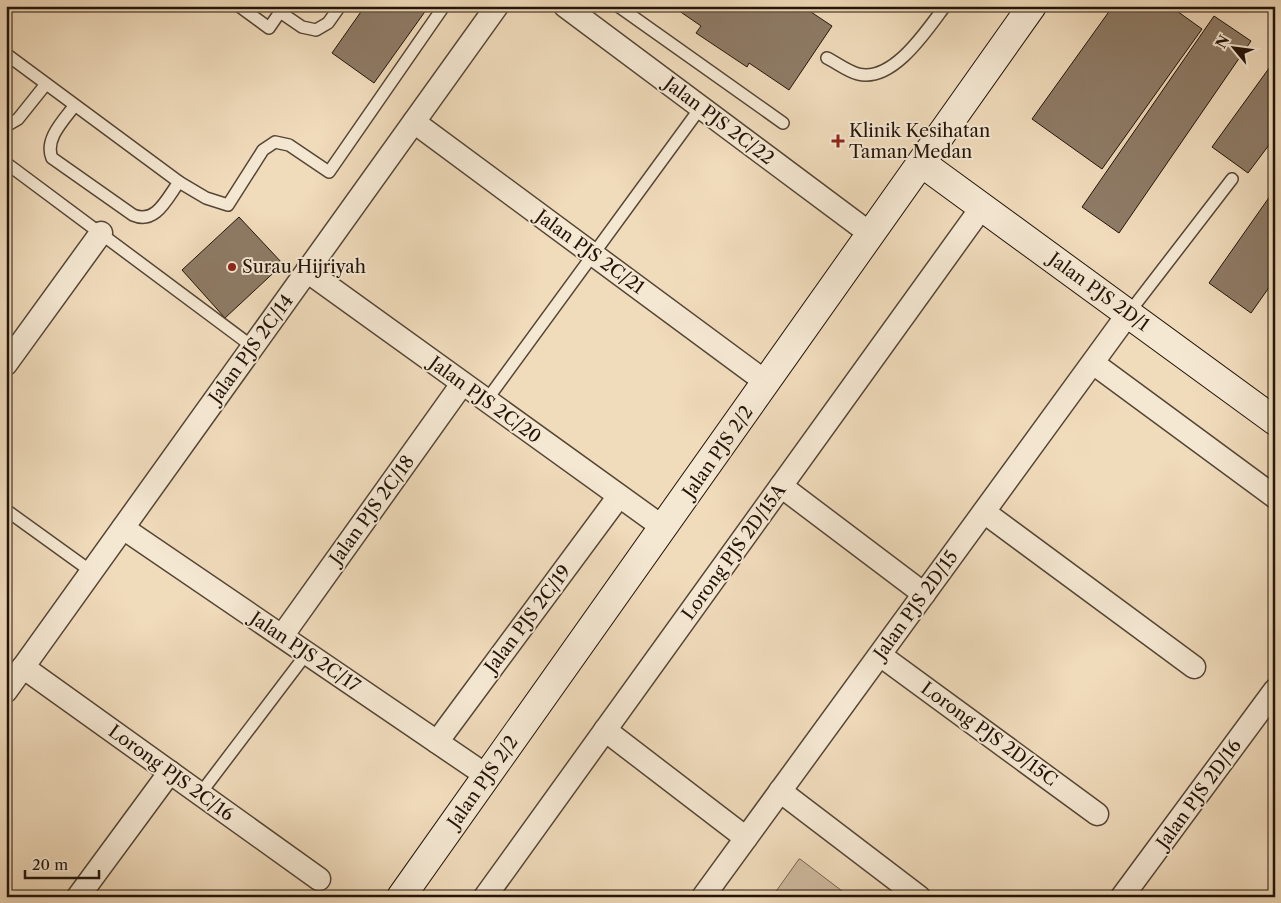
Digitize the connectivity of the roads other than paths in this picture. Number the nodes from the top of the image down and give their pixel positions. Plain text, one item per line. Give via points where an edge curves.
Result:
1 (239, 6) edge
2 (340, 6) edge
3 (444, 6) edge
4 (497, 6) edge
5 (566, 6) edge
6 (618, 6) edge
7 (945, 6) edge
8 (1032, 6) edge
9 (282, 9) edge
10 (6, 54) edge
11 (827, 58) dead end
12 (46, 84) junction
13 (74, 105) junction
14 (701, 107) junction
15 (414, 122) junction
16 (782, 123) dead end
17 (6, 126) edge
18 (6, 163) edge
19 (923, 164) junction
20 (1232, 180) dead end
21 (179, 182) junction
22 (982, 207) junction
23 (101, 233) junction
24 (872, 235) junction
25 (593, 255) junction
26 (307, 271) junction
27 (1128, 314) junction
28 (253, 347) junction
29 (1093, 363) junction
30 (6, 364) edge
31 (767, 383) junction
32 (462, 384) junction
33 (486, 401) junction
34 (1275, 421) edge
35 (781, 486) junction
36 (619, 496) junction
37 (1275, 497) edge
38 (6, 510) edge
39 (984, 512) junction
40 (124, 528) junction
41 (664, 528) junction
42 (92, 572) junction
43 (924, 594) junction
44 (282, 636) junction
45 (308, 653) junction
46 (880, 655) junction
47 (24, 667) junction
48 (1194, 667) dead end
49 (1275, 690) edge
50 (6, 691) edge
51 (606, 730) junction
52 (437, 742) junction
53 (170, 772) junction
54 (487, 776) junction
55 (780, 791) junction
56 (200, 794) junction
57 (1097, 814) dead end
58 (746, 838) junction
59 (318, 879) dead end
60 (78, 897) edge
61 (401, 897) edge
62 (485, 897) edge
63 (703, 897) edge
64 (919, 897) edge
65 (1122, 897) edge

1 - 9 lane via 269,28
2 - 9 lane via 328,23 316,30 302,27
3 - 21 lane via 329,172 289,145 275,142 263,150 228,206
4 - 15 street, Jalan PJS 2C/14
5 - 14 street, Jalan PJS 2C/22
6 - 16 lane
7 - 11 lane via 917,44 892,66 881,71 859,74
8 - 19 street, Jalan PJS 2/2
10 - 12 lane
12 - 13 lane
12 - 17 lane via 18,119
13 - 21 lane
13 - 21 lane via 49,145 52,158 57,163 140,218 154,216
14 - 24 street, Jalan PJS 2C/22
14 - 25 lane
15 - 25 street, Jalan PJS 2C/21
15 - 26 street, Jalan PJS 2C/14
18 - 23 lane
19 - 22 street, Jalan PJS 2D/1
19 - 24 street, Jalan PJS 2/2
20 - 27 lane
22 - 27 street, Jalan PJS 2D/1
22 - 35 street, Lorong PJS 2D/15A
23 - 28 lane
23 - 30 street
24 - 31 street, Jalan PJS 2/2
25 - 31 street, Jalan PJS 2C/21
25 - 33 lane
26 - 28 street, Jalan PJS 2C/14
26 - 32 street, Jalan PJS 2C/20
27 - 29 street, Jalan PJS 2D/15
27 - 34 street, Jalan PJS 2D/1
28 - 40 street, Jalan PJS 2C/14
29 - 37 street
29 - 39 street, Jalan PJS 2D/15
31 - 41 street, Jalan PJS 2/2
32 - 33 street, Jalan PJS 2C/20
32 - 44 street, Jalan PJS 2C/18
33 - 36 street, Jalan PJS 2C/20
35 - 43 street
35 - 51 street, Lorong PJS 2D/15A
36 - 41 street, Jalan PJS 2C/20
36 - 52 street, Jalan PJS 2C/19
38 - 42 lane
39 - 43 street, Jalan PJS 2D/15
39 - 48 street
40 - 42 street, Jalan PJS 2C/14
40 - 44 street, Jalan PJS 2C/17
41 - 54 street, Jalan PJS 2/2
42 - 47 street, Jalan PJS 2C/14
43 - 46 street, Jalan PJS 2D/15
44 - 45 street, Jalan PJS 2C/17
45 - 52 street, Jalan PJS 2C/17
45 - 56 lane
46 - 55 street, Jalan PJS 2D/15
46 - 57 street, Lorong PJS 2D/15C
47 - 50 street, Jalan PJS 2C/14
47 - 53 street, Lorong PJS 2C/16
49 - 65 street, Jalan PJS 2D/16
51 - 58 street
51 - 62 street, Lorong PJS 2D/15A
52 - 54 street, Jalan PJS 2C/17
53 - 56 street, Lorong PJS 2C/16
53 - 60 street
54 - 61 street, Jalan PJS 2/2
55 - 58 street, Jalan PJS 2D/15
55 - 64 street
56 - 59 street, Lorong PJS 2C/16
58 - 63 street, Jalan PJS 2D/15

